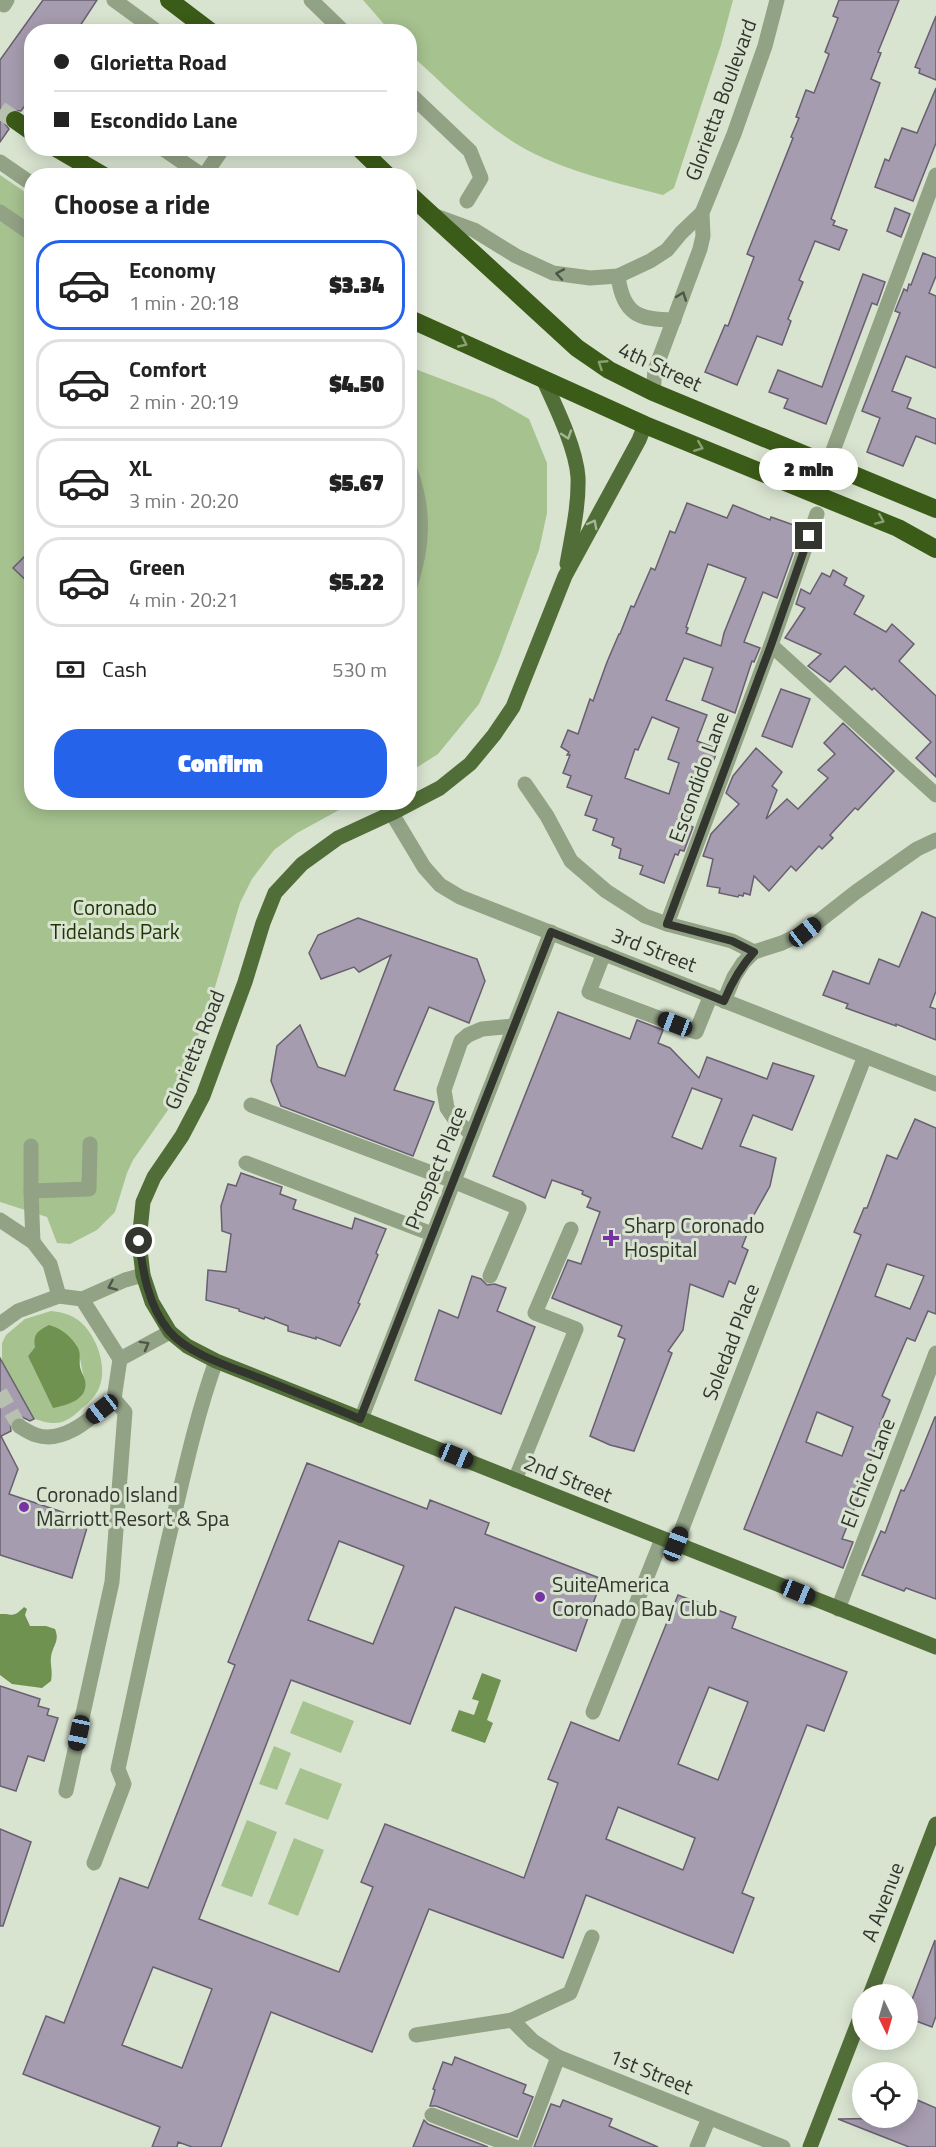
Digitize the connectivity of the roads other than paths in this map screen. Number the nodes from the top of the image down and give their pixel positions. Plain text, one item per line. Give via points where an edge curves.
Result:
1 (114, 0) edge
2 (169, 0) edge
3 (310, 0) edge
4 (777, 0) edge
5 (147, 24) edge
6 (200, 24) edge
7 (336, 24) edge
8 (417, 101) edge
9 (15, 120) tunnel mouth
10 (24, 126) edge
11 (70, 156) edge
12 (174, 156) edge
13 (367, 156) edge
14 (0, 162) edge
15 (90, 168) edge
16 (192, 168) edge
17 (380, 168) edge
18 (936, 175) edge
19 (24, 178) edge
20 (417, 201) edge
21 (467, 201) dead end
22 (0, 212) edge
23 (702, 213) junction
24 (432, 215) junction
25 (24, 228) edge
26 (618, 276) junction
27 (674, 320) junction
28 (417, 322) edge
29 (544, 381) junction
30 (653, 392) junction
31 (645, 425) junction
32 (828, 464) junction
33 (417, 497) edge
34 (936, 509) edge
35 (817, 514) dead end
36 (936, 549) edge
37 (417, 563) edge
38 (565, 576) junction
39 (771, 645) junction
40 (525, 784) dead end
41 (936, 795) edge
42 (417, 797) edge
43 (386, 810) edge
44 (390, 810) edge
45 (936, 840) edge
46 (667, 924) junction
47 (551, 932) junction
48 (754, 952) junction
49 (604, 953) junction
50 (718, 998) junction
51 (514, 1026) junction
52 (864, 1056) junction
53 (936, 1084) edge
54 (251, 1105) dead end
55 (472, 1134) junction
56 (90, 1144) dead end
57 (31, 1146) dead end
58 (246, 1162) dead end
59 (453, 1181) junction
60 (31, 1191) junction
61 (0, 1220) edge
62 (571, 1229) dead end
63 (432, 1234) junction
64 (33, 1242) junction
65 (143, 1275) junction
66 (490, 1276) dead end
67 (60, 1296) junction
68 (82, 1299) junction
69 (0, 1324) edge
70 (170, 1332) junction
71 (186, 1346) joint
72 (936, 1353) edge
73 (120, 1359) junction
74 (216, 1361) junction
75 (114, 1399) junction
76 (360, 1419) junction
77 (19, 1426) tunnel mouth
78 (515, 1480) junction
79 (669, 1541) junction
80 (838, 1609) junction
81 (936, 1647) edge
82 (593, 1712) dead end
83 (66, 1791) dead end
84 (936, 1824) edge
85 (94, 1863) dead end
86 (592, 1936) dead end
87 (874, 1984) edge
88 (512, 2020) junction
89 (416, 2035) dead end
90 (852, 2039) edge
91 (558, 2057) junction
92 (432, 2115) dead end
93 (709, 2118) junction
94 (514, 2147) edge
95 (525, 2147) edge
96 (698, 2147) edge
97 (783, 2147) edge
98 (810, 2147) edge

1 - 5 street
2 - 6 highway
3 - 7 street
4 - 23 street, Glorietta Boulevard via 765,46
8 - 21 street via 470,151 481,178
9 - 10 highway
11 - 15 highway
12 - 16 street
13 - 17 highway
14 - 19 street
18 - 32 street
20 - 24 highway, 4th Street
22 - 25 street
23 - 26 street, Glorietta Boulevard via 667,250
27 -> 23 street, Glorietta Boulevard via 700,249
26 -> 24 street, Glorietta Boulevard via 590,278 553,273 474,230
30 -> 24 highway, 4th Street via 609,370 577,348
26 - 27 street via 626,307 640,317
27 - 30 street, Glorietta Boulevard via 656,370
28 -> 29 highway
29 - 31 highway
29 -> 38 main road via 566,430 578,474
30 - 32 highway, 4th Street
31 -> 36 highway via 848,506
38 -> 31 main road
32 - 34 highway, 4th Street
33 - 37 street via 421,538
35 - 39 street, Escondido Lane
38 - 42 main road via 513,707 470,764 440,788
39 - 41 street
39 - 46 street, Escondido Lane
40 - 46 street via 548,816 571,861 606,891 645,916
43 - 65 main road, Glorietta Road via 302,864 275,893 203,1096 143,1202 139,1241
44 - 47 street, 3rd Street via 424,867 440,885 460,897
45 - 48 street via 855,892 805,932
46 - 48 street via 732,941
47 - 49 street, 3rd Street
47 - 51 street, Prospect Place
48 - 50 street
49 - 50 street, 3rd Street
49 - 50 street via 589,992 696,1032
50 - 52 street, 3rd Street
51 - 55 street, Prospect Place
51 - 55 street via 482,1029 461,1041 444,1090 447,1107
52 - 53 street, 3rd Street
52 - 79 street, Soledad Place
54 - 59 street
55 - 59 street, Prospect Place
56 - 60 street via 89,1190
57 - 60 street
58 - 63 street
59 - 63 street, Prospect Place
59 - 66 street via 519,1208
60 - 64 street
61 - 64 street
62 - 78 street via 535,1313 576,1329
63 - 76 street, Prospect Place
64 - 67 street via 50,1264
65 -> 68 street
65 - 70 main road, Glorietta Road via 152,1302
67 - 68 street
67 - 69 street via 18,1311
68 - 73 street
70 - 71 main road, Glorietta Road
73 -> 70 street
71 - 74 main road, 2nd Street
72 - 80 street, El Chico Lane
73 - 75 street
74 - 76 main road, 2nd Street
74 - 85 street via 193,1435 144,1645 118,1769 124,1784
75 - 77 street via 76,1429 57,1436 38,1436
75 - 83 street via 125,1412 111,1582
76 - 78 main road, 2nd Street
78 - 79 main road, 2nd Street
79 - 80 main road, 2nd Street
79 - 82 street, Soledad Place
80 - 81 main road, 2nd Street
84 - 87 main road, A Avenue
86 - 88 street via 570,1993
88 - 89 street
88 - 91 street, 1st Street via 533,2041
90 - 98 main road
91 - 93 street, 1st Street
91 - 95 street
92 - 94 street
93 - 96 street
93 - 97 street, 1st Street

